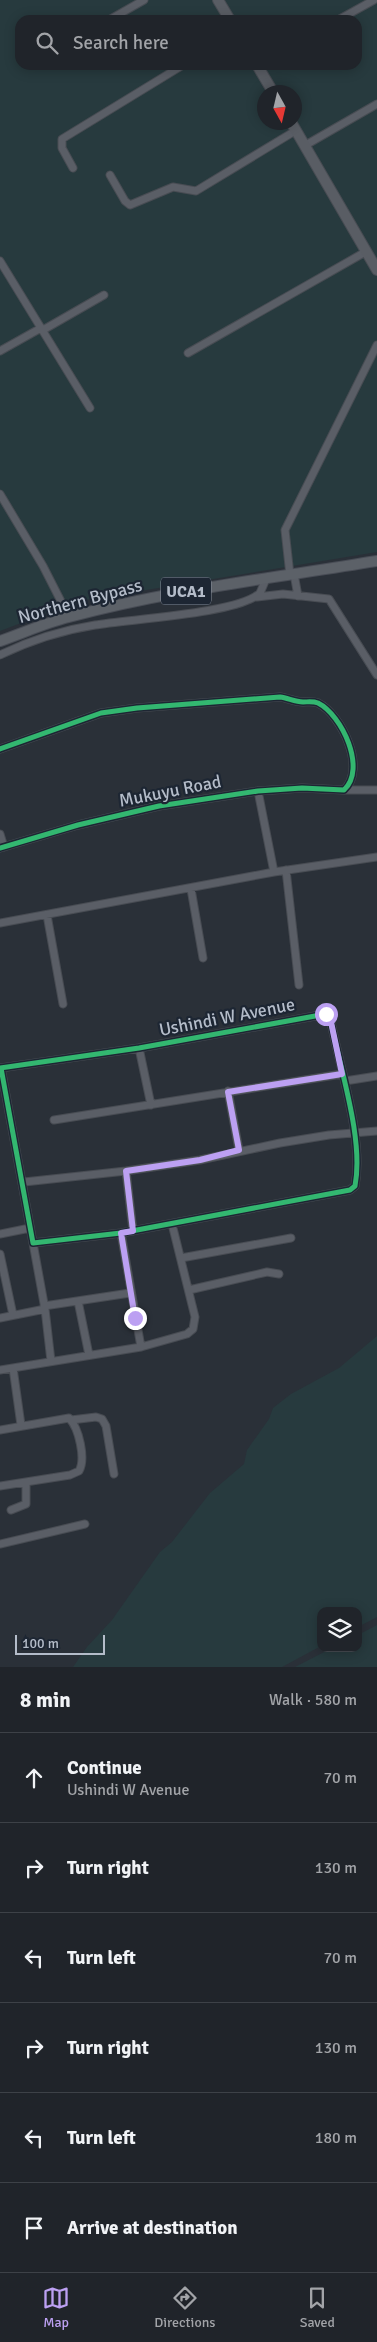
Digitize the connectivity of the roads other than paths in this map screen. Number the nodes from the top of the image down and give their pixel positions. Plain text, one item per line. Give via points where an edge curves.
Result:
1 (144, 0) edge
2 (218, 0) edge
3 (374, 0) edge
4 (118, 15) edge
5 (227, 15) edge
6 (347, 15) edge
7 (175, 70) edge
8 (260, 70) edge
9 (269, 85) edge
10 (377, 104) edge
11 (288, 130) edge
12 (295, 130) edge
13 (304, 146) junction
14 (73, 168) dead end
15 (110, 175) dead end
16 (367, 250) junction
17 (0, 261) edge
18 (377, 270) edge
19 (104, 295) dead end
20 (42, 329) junction
21 (377, 345) edge
22 (0, 351) edge
23 (188, 353) dead end
24 (90, 408) dead end
25 (0, 494) edge
26 (377, 561) edge
27 (292, 575) junction
28 (266, 579) junction
29 (298, 596) junction
30 (257, 597) junction
31 (83, 614) junction
32 (69, 617) junction
33 (87, 626) junction
34 (0, 641) edge
35 (0, 654) edge
36 (377, 674) edge
37 (0, 749) edge
38 (258, 790) junction
39 (344, 790) junction
40 (377, 790) edge
41 (0, 834) edge
42 (2, 848) edge
43 (377, 857) edge
44 (286, 870) junction
45 (274, 872) junction
46 (190, 888) junction
47 (47, 915) junction
48 (0, 924) edge
49 (203, 958) dead end
50 (299, 984) dead end
51 (63, 1004) dead end
52 (139, 1048) junction
53 (0, 1068) edge
54 (377, 1076) edge
55 (343, 1078) junction
56 (228, 1092) junction
57 (151, 1105) junction
58 (54, 1120) dead end
59 (377, 1131) edge
60 (354, 1134) junction
61 (239, 1150) junction
62 (126, 1171) junction
63 (24, 1182) junction
64 (172, 1224) junction
65 (30, 1228) junction
66 (133, 1231) junction
67 (121, 1233) junction
68 (0, 1234) edge
69 (291, 1238) dead end
70 (33, 1243) junction
71 (0, 1254) edge
72 (181, 1258) junction
73 (279, 1274) dead end
74 (188, 1290) junction
75 (130, 1294) junction
76 (78, 1301) junction
77 (45, 1308) junction
78 (12, 1315) junction
79 (0, 1318) edge
80 (141, 1347) junction
81 (88, 1356) junction
82 (51, 1361) junction
83 (13, 1368) junction
84 (0, 1370) edge
85 (71, 1420) junction
86 (21, 1425) junction
87 (0, 1430) edge
88 (114, 1474) dead end
89 (26, 1482) junction
90 (0, 1486) edge
91 (11, 1510) dead end
92 (85, 1524) dead end
93 (0, 1544) edge

1 - 4 street
2 - 5 street
3 - 6 street
7 - 14 street via 62,139 62,148
8 - 9 street
10 - 13 street
11 - 15 street via 196,191 172,187 130,205
12 - 13 street
13 - 16 street
16 - 18 street
16 - 23 street
17 - 20 street
19 - 20 street
20 - 22 street
20 - 24 street
21 - 27 street via 285,530
25 - 32 street
26 - 27 main road, Northern Bypass / UCA1
27 - 28 main road, Northern Bypass / UCA1
27 - 29 street
28 - 30 street
28 - 31 main road, Northern Bypass / UCA1 via 184,591
29 - 30 street
29 - 36 street via 328,599
30 - 33 street via 205,611
31 - 32 main road, Northern Bypass / UCA1
31 - 33 street
32 - 34 main road, Northern Bypass / UCA1
33 - 35 street
37 - 39 street via 110,711 288,698 319,704 341,726 352,758 351,778
38 - 39 street, Mukuyu Road
38 - 42 street, Mukuyu Road via 124,813
38 - 45 street
39 - 40 street, Mukuyu Road
41 - 42 street
43 - 44 street
44 - 45 street
44 - 50 street
45 - 46 street
46 - 47 street
46 - 49 street
47 - 48 street
47 - 51 street
52 - 53 street, Ushindi W Avenue
52 - 55 street, Ushindi W Avenue via 326,1014 331,1022
52 - 57 street
53 - 63 street
54 - 55 street
55 - 56 street
55 - 60 street, Ushindi W Avenue
56 - 57 street
56 - 61 street
57 - 58 street
59 - 60 street
60 - 61 street
60 - 64 street, Ushindi W Avenue via 354,1187
61 - 62 street via 200,1160
62 - 63 street
62 - 66 street
63 - 65 street
64 - 66 street
64 - 72 street
65 - 68 street
65 - 70 street
66 - 67 street
67 - 70 street
67 - 75 street
69 - 72 street
70 - 77 street
71 - 78 street
72 - 74 street
73 - 74 street via 267,1272
74 - 80 street via 195,1316 193,1329 187,1334
75 - 76 street
75 - 80 street
76 - 77 street
76 - 81 street
77 - 78 street
77 - 82 street
78 - 79 street
80 - 81 street
81 - 82 street
82 - 83 street
83 - 84 street
83 - 86 street
85 - 86 street via 64,1418
85 - 88 street via 102,1419
85 - 89 street via 76,1429 82,1463 79,1471
86 - 87 street
89 - 90 street
89 - 91 street via 26,1504
92 - 93 street

